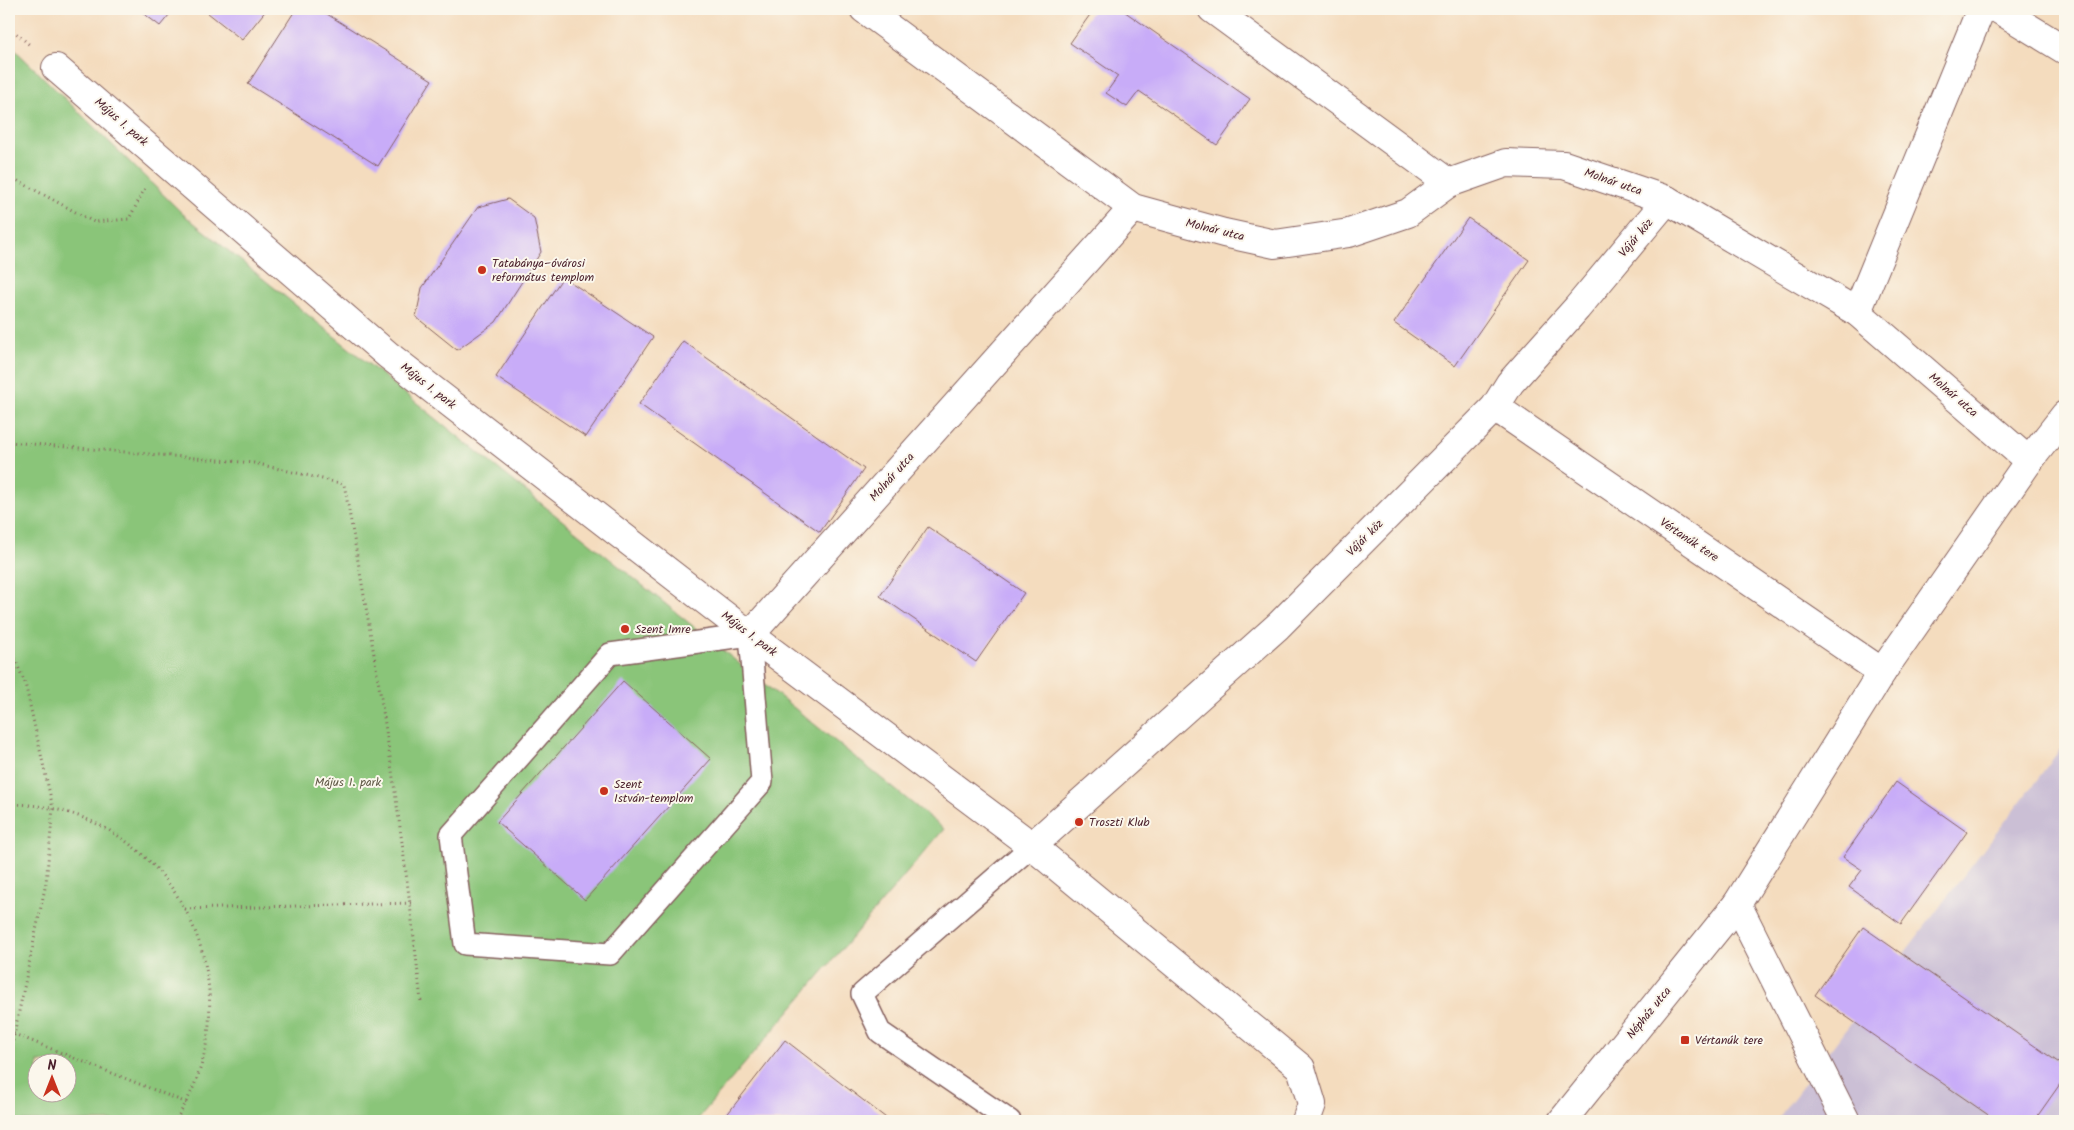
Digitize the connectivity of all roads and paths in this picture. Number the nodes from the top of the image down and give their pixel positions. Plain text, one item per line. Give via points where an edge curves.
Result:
1 (864, 9) edge
2 (1212, 9) edge
3 (1981, 9) edge
4 (1998, 9) edge
5 (2065, 50) edge
6 (56, 68) dead end
7 (143, 141) junction
8 (9, 176) edge
9 (1449, 183) junction
10 (1667, 200) junction
11 (1133, 208) junction
12 (1857, 312) junction
13 (1495, 407) junction
14 (2065, 415) edge
15 (9, 442) edge
16 (2028, 460) junction
17 (750, 635) junction
18 (9, 645) edge
19 (1882, 672) junction
20 (9, 804) edge
21 (53, 808) junction
22 (1032, 846) junction
23 (411, 903) junction
24 (1737, 904) junction
25 (186, 909) junction
26 (421, 1002) dead end
27 (9, 1032) edge
28 (14, 1035) junction
29 (9, 1059) edge
30 (187, 1103) junction
31 (175, 1121) edge
32 (1010, 1121) edge
33 (1306, 1121) edge
34 (1562, 1121) edge
35 (1846, 1121) edge

1 - 11 street, Molnár utca
2 - 9 street
3 - 12 street
4 - 5 street
6 - 7 street, Május 1. park
7 - 8 path via 146,187 129,219 94,222
7 - 17 street, Május 1. park via 388,355
9 - 10 street, Molnár utca via 1506,163 1564,165
9 - 11 street, Molnár utca via 1408,213 1349,233 1275,244
10 - 12 street, Molnár utca
10 - 13 street, Vájár köz via 1510,383
11 - 17 street, Molnár utca
12 - 16 street, Molnár utca
13 - 19 street, Vértanúk tere
13 - 22 street, Vájár köz via 1278,626
14 - 16 street
15 - 23 path via 254,463 344,484 370,624
16 - 19 street
17 - 17 lane via 610,654 450,835 465,944 610,954 762,782
17 - 22 street, Május 1. park
18 - 21 path via 24,683
19 - 24 street
20 - 21 path
21 - 25 path via 88,820 144,856
21 - 28 path via 46,883
22 - 32 lane via 862,994 880,1032
22 - 33 street, Május 1. park via 1301,1068 1312,1104
23 - 25 path
23 - 26 path
24 - 34 street, Népház utca
24 - 35 street
25 - 30 path via 208,972 211,1006 200,1072
27 - 28 path
28 - 29 path
28 - 30 path
30 - 31 path

